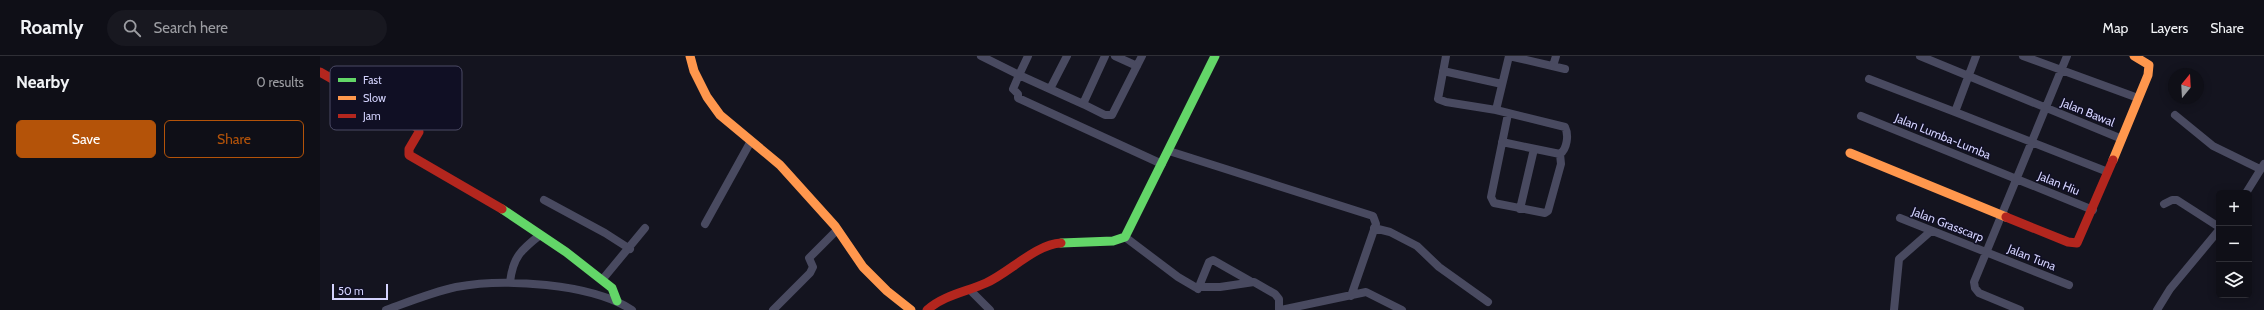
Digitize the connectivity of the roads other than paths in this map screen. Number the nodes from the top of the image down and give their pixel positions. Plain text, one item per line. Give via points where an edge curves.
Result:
1 (690, 56) edge
2 (981, 56) edge
3 (1028, 56) edge
4 (1067, 56) edge
5 (1105, 56) edge
6 (1114, 56) edge
7 (1142, 56) edge
8 (1215, 56) edge
9 (1446, 56) edge
10 (1509, 56) edge
11 (1556, 56) edge
12 (1920, 56) edge
13 (1976, 56) edge
14 (2023, 56) edge
15 (2067, 56) edge
16 (2134, 56) edge
17 (1137, 66) junction
18 (1553, 66) junction
19 (1564, 69) dead end
20 (2061, 70) junction
21 (1443, 71) junction
22 (320, 72) edge
23 (1019, 75) junction
24 (1968, 76) junction
25 (330, 78) edge
26 (1869, 79) dead end
27 (1502, 84) junction
28 (1050, 90) junction
29 (2138, 98) junction
30 (1083, 104) junction
31 (2046, 108) junction
32 (1496, 110) junction
33 (1955, 112) junction
34 (1508, 114) junction
35 (2175, 115) dead end
36 (1861, 116) dead end
37 (418, 130) edge
38 (2122, 139) junction
39 (751, 142) junction
40 (1502, 142) junction
41 (2032, 142) junction
42 (1534, 149) junction
43 (1169, 151) junction
44 (1850, 153) dead end
45 (1560, 154) junction
46 (1162, 164) junction
47 (2262, 166) edge
48 (2108, 172) junction
49 (2017, 179) junction
50 (2248, 190) edge
51 (544, 200) dead end
52 (2164, 204) dead end
53 (1520, 209) junction
54 (2093, 210) junction
55 (2002, 215) junction
56 (1900, 218) dead end
57 (705, 224) dead end
58 (2216, 227) edge
59 (645, 228) dead end
60 (1374, 228) junction
61 (837, 230) junction
62 (1931, 231) junction
63 (2216, 233) edge
64 (540, 234) junction
65 (1125, 237) junction
66 (630, 249) junction
67 (1987, 252) junction
68 (602, 280) junction
69 (1250, 281) junction
70 (510, 282) junction
71 (2069, 285) dead end
72 (1198, 289) junction
73 (970, 290) junction
74 (1351, 296) junction
75 (617, 301) junction
76 (1488, 302) dead end
77 (1310, 304) junction
78 (386, 310) edge
79 (631, 310) edge
80 (773, 310) edge
81 (911, 310) edge
82 (927, 310) edge
83 (990, 310) edge
84 (1280, 310) edge
85 (1319, 310) edge
86 (1402, 310) edge
87 (1894, 310) edge
88 (2020, 310) edge
89 (2156, 310) edge

1 - 39 street via 694,71 707,97 720,115
2 - 23 street
3 - 23 street
4 - 28 street
5 - 30 street
6 - 17 street
7 - 17 street
8 - 43 street
9 - 21 street
10 - 18 street
10 - 27 street
11 - 18 street
12 - 24 street, Jalan Bawal
13 - 24 street
14 - 20 street
15 - 20 street
16 - 29 street via 2149,65 2148,75
17 - 30 street via 1112,115 1106,115
18 - 19 street
20 - 29 street
20 - 31 street
21 - 27 street
21 - 32 street via 1438,99
22 - 25 street
23 - 28 street
23 - 46 street via 1013,89 1018,94 1017,98
24 - 31 street, Jalan Bawal
24 - 33 street
26 - 33 street
27 - 32 street
28 - 30 street
29 - 38 street
31 - 38 street, Jalan Bawal
31 - 41 street
32 - 34 street
33 - 41 street
34 - 40 street
34 - 45 street via 1565,127 1565,149
35 - 47 street via 2213,146
36 - 49 street, Jalan Lumba-Lumba
37 - 64 street via 409,149 409,155 492,202
38 - 48 street
39 - 57 street
39 - 61 street via 780,165
40 - 42 street
40 - 53 street via 1491,199 1494,203
41 - 48 street
41 - 49 street
42 - 45 street
42 - 53 street
43 - 46 street
43 - 60 street via 1361,212 1375,218
44 - 55 street
45 - 53 street via 1561,164 1548,211 1542,214
46 - 65 street
47 - 50 street
48 - 54 street
49 - 54 street, Jalan Hiu
49 - 55 street
51 - 66 street via 605,232
52 - 58 street via 2177,200
54 - 55 street via 2080,240 2073,244
55 - 67 street
56 - 62 street, Jalan Grasscarp
59 - 66 street
60 - 74 street
60 - 76 street via 1390,232 1418,246 1435,263
61 - 80 street via 809,258 813,267 810,273
61 - 81 street via 863,267
62 - 67 street, Jalan Grasscarp
62 - 87 street via 1899,259
63 - 89 street
64 - 68 street
64 - 70 street via 516,257 512,264
65 - 72 street
65 - 73 street via 1113,241 1052,244 1013,269
66 - 68 street
67 - 71 street, Jalan Tuna
67 - 88 street via 1974,282 1975,288 1979,293
68 - 75 street via 614,290
69 - 72 street
69 - 72 street via 1213,260 1209,262
69 - 84 street via 1275,294 1279,299
70 - 75 street via 585,291
70 - 78 street via 455,287
73 - 82 street via 937,303
73 - 83 street
74 - 77 street
74 - 86 street via 1368,292
75 - 79 street
77 - 84 street
77 - 85 street

